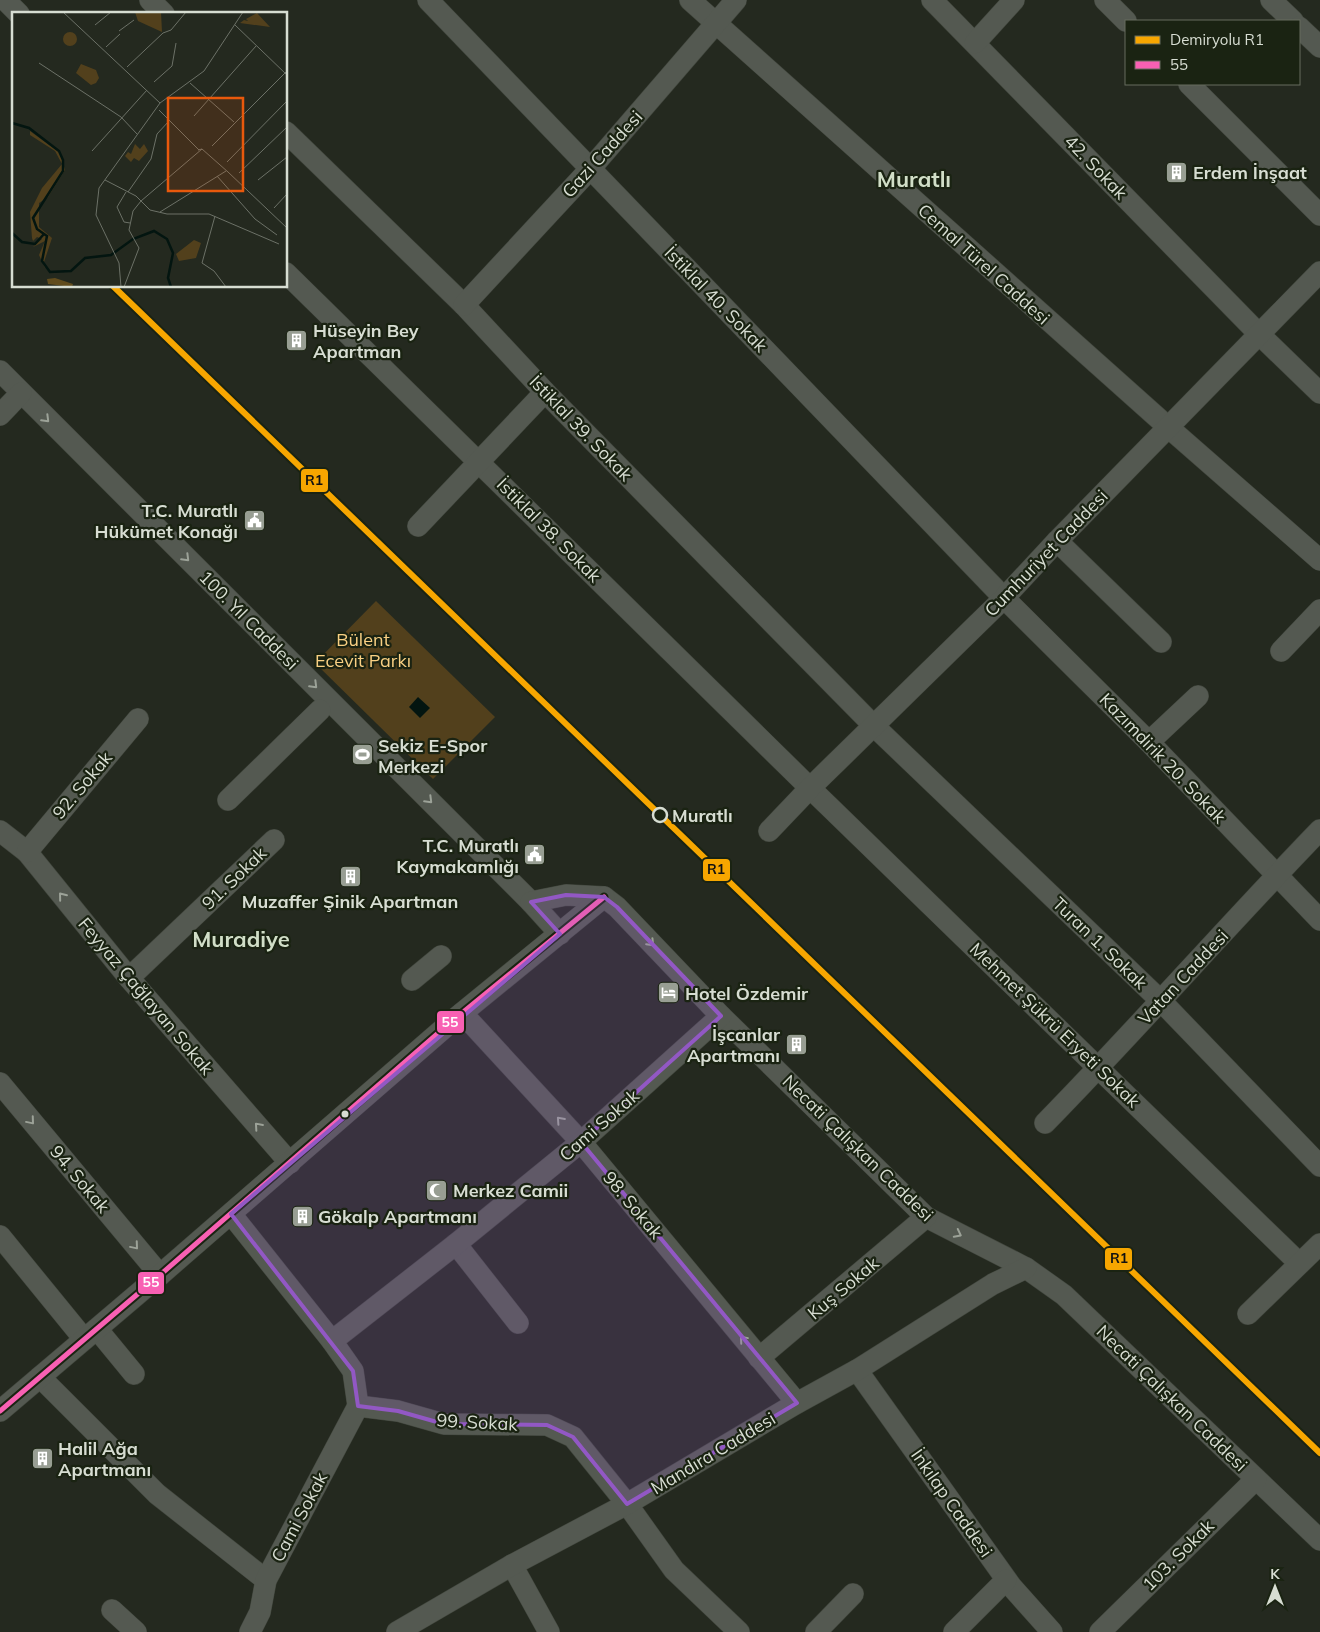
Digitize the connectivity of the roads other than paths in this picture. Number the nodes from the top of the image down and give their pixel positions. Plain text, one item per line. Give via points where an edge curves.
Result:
1 (5, 0) edge
2 (150, 0) edge
3 (428, 0) edge
4 (690, 0) edge
5 (736, 0) edge
6 (932, 0) edge
7 (1014, 0) edge
8 (1105, 0) edge
9 (1271, 0) edge
10 (17, 12) edge
11 (162, 12) edge
12 (1125, 20) edge
13 (1292, 20) edge
14 (716, 24) junction
15 (1300, 28) edge
16 (975, 43) junction
17 (1320, 47) edge
18 (1190, 85) edge
19 (288, 134) edge
20 (591, 168) junction
21 (1320, 215) edge
22 (1320, 272) edge
23 (288, 275) edge
24 (464, 305) junction
25 (1259, 334) junction
26 (0, 371) edge
27 (545, 392) junction
28 (21, 393) junction
29 (1320, 393) edge
30 (0, 415) edge
31 (1168, 427) junction
32 (479, 460) junction
33 (418, 526) dead end
34 (1056, 541) junction
35 (1320, 560) edge
36 (1004, 598) junction
37 (1320, 610) edge
38 (1161, 642) dead end
39 (1281, 651) dead end
40 (1198, 696) dead end
41 (320, 710) dead end
42 (138, 719) dead end
43 (874, 726) junction
44 (1149, 742) junction
45 (810, 788) junction
46 (228, 800) dead end
47 (1320, 830) edge
48 (0, 831) edge
49 (769, 831) dead end
50 (274, 840) dead end
51 (27, 852) junction
52 (1276, 875) junction
53 (532, 902) junction
54 (611, 902) junction
55 (1320, 920) edge
56 (560, 934) junction
57 (441, 956) dead end
58 (129, 978) junction
59 (412, 980) dead end
60 (1161, 1001) junction
61 (462, 1013) junction
62 (721, 1016) junction
63 (1100, 1067) junction
64 (0, 1083) edge
65 (1045, 1123) dead end
66 (581, 1142) junction
67 (290, 1163) junction
68 (1320, 1166) edge
69 (231, 1214) junction
70 (926, 1217) junction
71 (0, 1236) edge
72 (456, 1244) junction
73 (1320, 1244) edge
74 (1299, 1263) junction
75 (1026, 1268) junction
76 (160, 1275) junction
77 (1248, 1314) dead end
78 (518, 1323) dead end
79 (91, 1334) junction
80 (332, 1341) junction
81 (759, 1358) junction
82 (857, 1370) junction
83 (134, 1374) dead end
84 (40, 1377) junction
85 (797, 1403) junction
86 (358, 1406) junction
87 (0, 1410) edge
88 (1256, 1479) junction
89 (627, 1504) junction
90 (1320, 1540) edge
91 (512, 1565) junction
92 (266, 1580) junction
93 (1006, 1580) junction
94 (853, 1594) dead end
95 (112, 1610) dead end
96 (136, 1632) edge
97 (250, 1632) edge
98 (397, 1632) edge
99 (549, 1632) edge
100 (739, 1632) edge
101 (816, 1632) edge
102 (954, 1632) edge
103 (1052, 1632) edge
104 (1100, 1632) edge

1 - 10 street
2 - 11 street
3 - 20 street, İstiklal 40. Sokak
4 - 14 street, Cemal Türel Caddesi
5 - 14 street, Gazi Caddesi
6 - 16 street, 42. Sokak
7 - 16 street
8 - 12 street
9 - 13 street
14 - 20 street, Gazi Caddesi
14 - 31 street, Cemal Türel Caddesi
15 - 17 street
16 - 25 street, 42. Sokak
18 - 21 street
19 - 24 street, İstiklal 39. Sokak
20 - 24 street, Gazi Caddesi
20 - 36 street, İstiklal 40. Sokak
22 - 25 street, Cumhuriyet Caddesi
23 - 32 street, İstiklal 38. Sokak
24 - 27 street, İstiklal 39. Sokak
25 - 29 street, 42. Sokak
25 - 31 street, Cumhuriyet Caddesi
26 - 28 street, 100. Yıl Caddesi
27 - 32 street
27 - 43 street, İstiklal 39. Sokak
28 - 30 street
28 -> 53 street, 100. Yıl Caddesi
31 - 34 street, Cumhuriyet Caddesi
31 - 35 street, Cemal Türel Caddesi
32 - 33 street
32 - 45 street, İstiklal 38. Sokak
34 - 36 street, Cumhuriyet Caddesi
34 - 38 street
36 - 43 street, Cumhuriyet Caddesi
36 - 44 street, Kazımdirik 20. Sokak
37 - 39 street
40 - 44 street
41 - 46 street
42 - 51 street, 92. Sokak
43 - 45 street, Cumhuriyet Caddesi
43 - 60 street, Turan 1. Sokak
44 - 52 street, Kazımdirik 20. Sokak
45 - 49 street, Cumhuriyet Caddesi
45 - 63 street, Mehmet Şükrü Eryeti Sokak
47 - 52 street, Vatan Caddesi
48 - 51 street, Feyyaz Çağlayan Sokak
50 - 58 street, 91. Sokak
58 -> 51 street, Feyyaz Çağlayan Sokak
52 - 55 street, Kazımdirik 20. Sokak
52 - 60 street, Vatan Caddesi
53 - 54 street via 566,895
53 - 56 street, 100. Yıl Caddesi
54 - 56 street
54 -> 62 street, Necati Çalışkan Caddesi
56 - 61 street
57 - 59 street
67 -> 58 street, Feyyaz Çağlayan Sokak
60 - 63 street, Vatan Caddesi
60 - 68 street, Turan 1. Sokak
66 -> 61 street, 98. Sokak
61 - 67 street
62 - 66 street, Cami Sokak
62 - 70 street, Necati Çalışkan Caddesi
63 - 65 street, Vatan Caddesi
63 - 74 street, Mehmet Şükrü Eryeti Sokak
64 -> 76 street, 94. Sokak
66 - 72 street, Cami Sokak
81 -> 66 street, 98. Sokak
67 - 69 street
69 - 76 street
69 - 80 street
70 -> 75 street, Necati Çalışkan Caddesi
70 - 81 street, Kuş Sokak
71 - 79 street
72 - 78 street
72 - 80 street, Cami Sokak
73 - 74 street
74 - 77 street
75 - 82 street, Mandıra Caddesi via 992,1284
75 - 88 street, Necati Çalışkan Caddesi via 1064,1295
76 - 79 street
79 - 83 street
79 - 84 street
80 - 86 street via 353,1371
81 - 85 street, 98. Sokak
82 - 85 street, Mandıra Caddesi
82 - 93 street, İnkılap Caddesi
84 - 87 street
84 - 92 street via 157,1494
85 - 89 street, Mandıra Caddesi
86 - 89 street, 99. Sokak via 398,1410 444,1424 547,1426 573,1437
86 - 92 street, Cami Sokak
88 - 90 street, Necati Çalışkan Caddesi
88 - 104 street, 103. Sokak
89 - 91 street, Mandıra Caddesi
89 - 100 street, 99. Sokak via 674,1570
91 - 98 street, Mandıra Caddesi
91 - 99 street
92 - 97 street, Cami Sokak via 260,1612
93 - 102 street
93 - 103 street, İnkılap Caddesi
94 - 101 street
95 - 96 street

